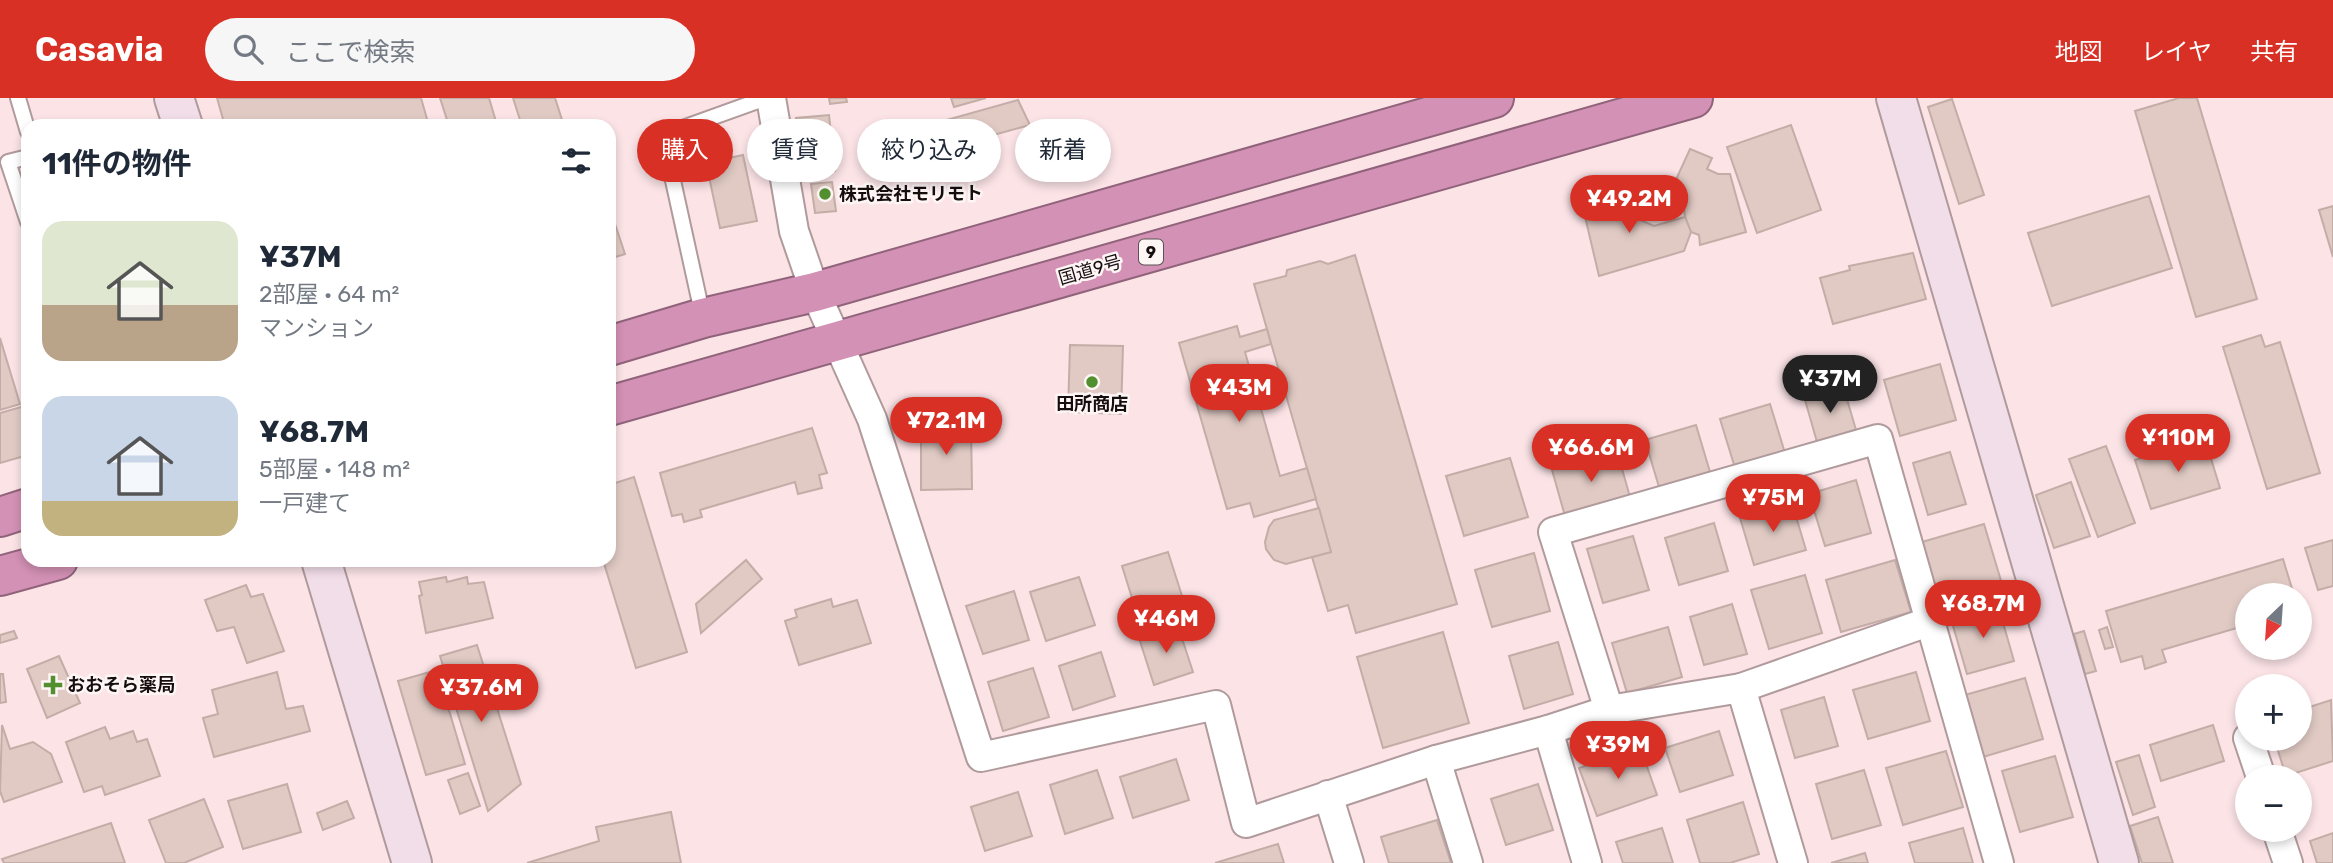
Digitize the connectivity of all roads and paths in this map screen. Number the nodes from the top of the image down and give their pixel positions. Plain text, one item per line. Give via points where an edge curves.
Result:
1 (18, 98) edge
2 (174, 98) edge
3 (769, 98) edge
4 (1494, 98) edge
5 (1693, 98) edge
6 (1896, 98) edge
7 (24, 119) edge
8 (181, 119) edge
9 (21, 159) edge
10 (21, 201) edge
11 (815, 292) junction
12 (704, 318) junction
13 (838, 341) junction
14 (616, 344) edge
15 (616, 404) edge
16 (21, 510) edge
17 (0, 517) edge
18 (33, 567) edge
19 (323, 567) edge
20 (0, 576) edge
21 (1927, 622) junction
22 (1741, 688) junction
23 (1609, 710) junction
24 (1548, 730) junction
25 (1436, 760) junction
26 (1328, 796) junction
27 (2281, 842) edge
28 (412, 863) edge
29 (1349, 863) edge
30 (1468, 863) edge
31 (1587, 863) edge
32 (1793, 863) edge
33 (1999, 863) edge
34 (2119, 863) edge
35 (2288, 863) edge

1 - 7 lane
2 - 8 street
3 - 11 street via 794,231
3 - 12 lane via 663,135
4 - 11 highway
5 - 13 highway, 国道9号 / 9
6 - 34 street
9 - 10 lane via 8,162
11 - 12 highway
11 - 13 street
12 - 14 highway
13 - 15 highway, 国道9号 / 9
13 - 26 street via 872,419 981,757 1216,705 1245,823
16 - 17 highway
18 - 20 highway
19 - 28 street
21 - 22 street
21 - 23 street via 1878,439 1553,532
21 - 33 street
22 - 23 street
22 - 32 street
23 - 24 street
24 - 25 street
24 - 31 street
25 - 26 street
25 - 30 street
26 - 29 street
27 - 35 street

